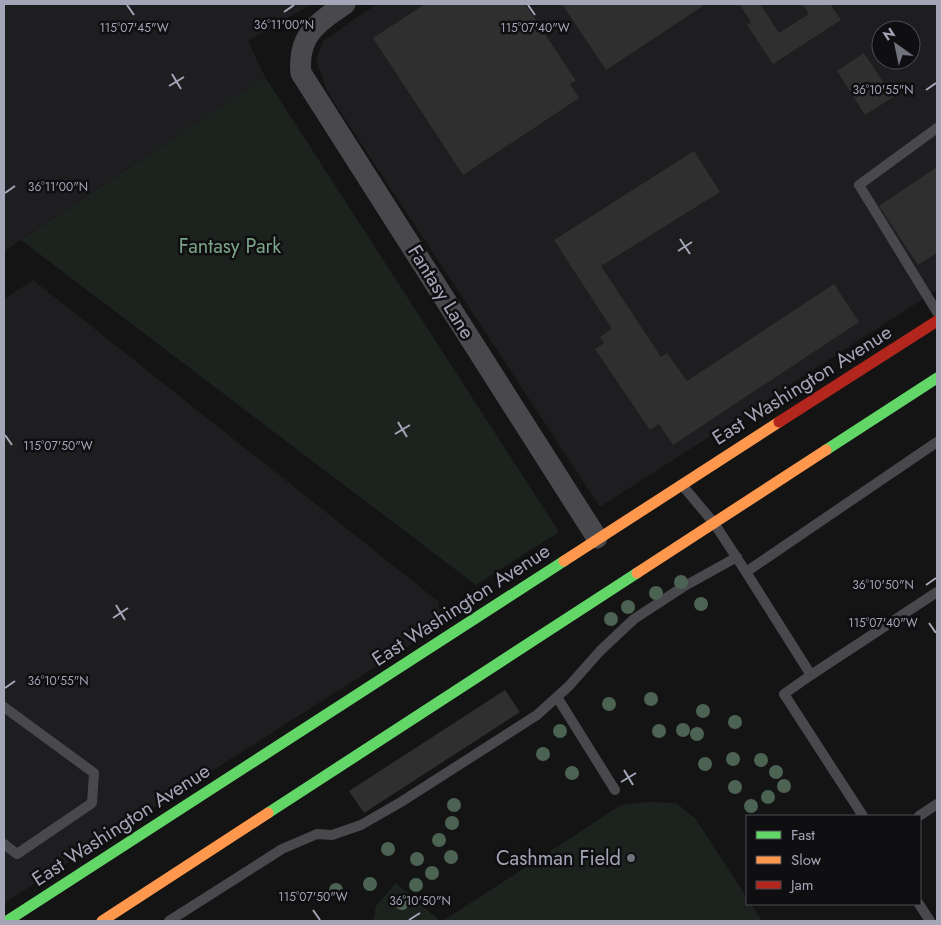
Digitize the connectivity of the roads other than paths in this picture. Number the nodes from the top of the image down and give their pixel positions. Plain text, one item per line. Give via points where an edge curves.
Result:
1 (345, 4) edge
2 (937, 128) edge
3 (937, 312) edge
4 (937, 321) edge
5 (937, 378) edge
6 (937, 442) edge
7 (682, 484) junction
8 (714, 523) junction
9 (597, 538) junction
10 (737, 557) junction
11 (746, 572) junction
12 (937, 592) edge
13 (811, 675) junction
14 (558, 697) junction
15 (4, 706) edge
16 (615, 790) dead end
17 (937, 804) edge
18 (862, 815) edge
19 (920, 815) edge
20 (4, 844) edge
21 (920, 905) edge
22 (7, 921) edge
23 (102, 921) edge
24 (169, 921) edge
25 (930, 921) edge

1 - 9 street, Fantasy Lane via 313,28 304,42 299,57 301,73
2 - 3 lane via 859,185
4 - 7 main road, East Washington Avenue
5 - 8 main road
6 - 11 lane
7 - 8 lane
7 - 9 main road, East Washington Avenue
8 - 10 lane
8 - 23 main road
9 - 22 main road, East Washington Avenue
10 - 11 lane
10 - 14 lane via 634,619
11 - 13 lane
12 - 13 lane
13 - 18 lane via 784,694
14 - 16 lane
14 - 24 lane via 393,807 361,825 332,835 317,834 282,849
15 - 20 lane via 94,773 92,803 18,854
17 - 19 lane
21 - 25 lane

